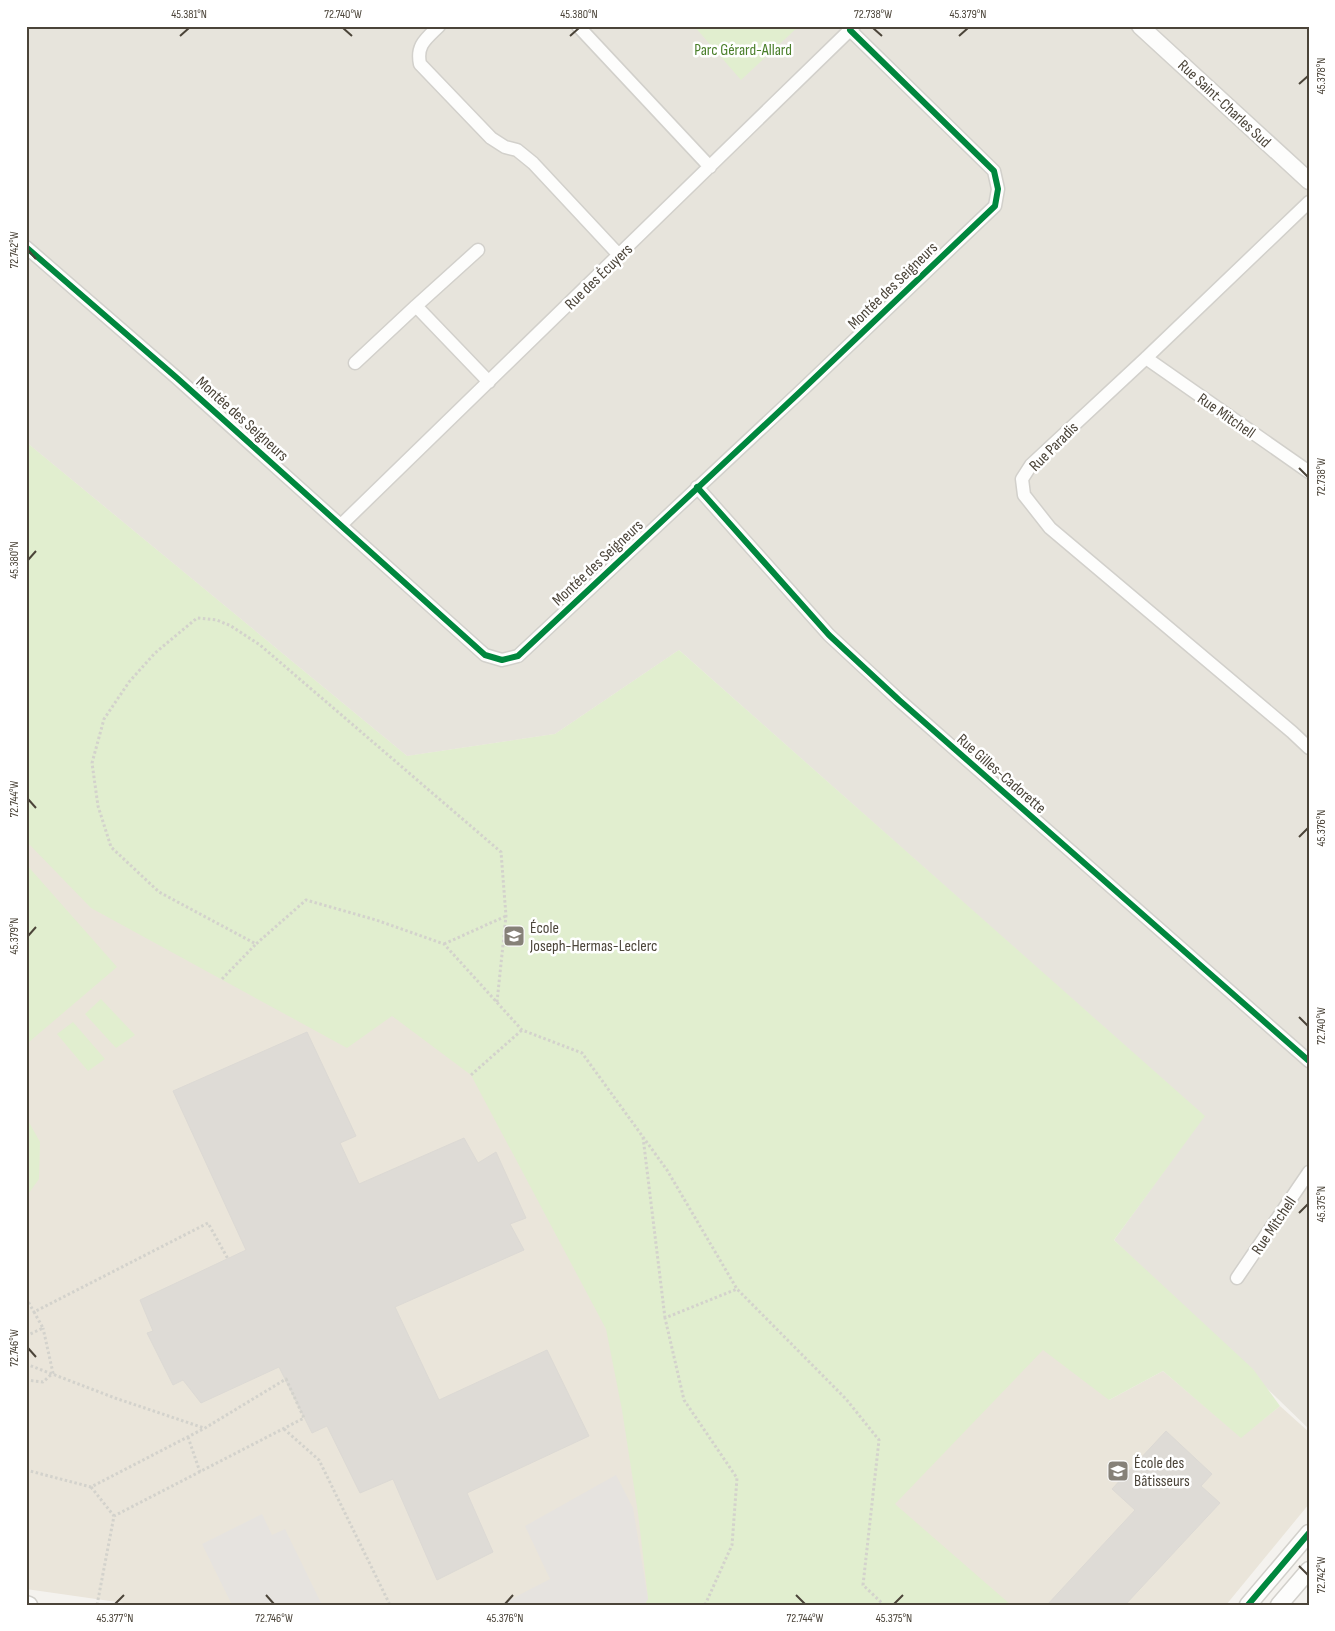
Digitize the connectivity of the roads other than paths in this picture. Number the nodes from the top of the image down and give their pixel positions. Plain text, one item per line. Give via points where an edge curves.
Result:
1 (439, 26) edge
2 (578, 26) edge
3 (1140, 26) edge
4 (852, 28) edge
5 (710, 167) junction
6 (1309, 181) edge
7 (1309, 202) edge
8 (26, 247) edge
9 (478, 250) dead end
10 (619, 255) junction
11 (416, 306) junction
12 (1146, 358) junction
13 (355, 362) dead end
14 (489, 382) junction
15 (1309, 472) edge
16 (697, 487) junction
17 (341, 525) junction
18 (1309, 748) edge
19 (1309, 1061) edge
20 (1309, 1172) edge
21 (1237, 1278) dead end
22 (1309, 1533) edge
23 (1309, 1570) edge
24 (1248, 1605) edge
25 (1279, 1605) edge

1 - 10 street via 422,43 418,54 420,64 491,138 517,150 533,164
2 - 5 street
3 - 6 street, Rue Saint-Charles Sud
4 - 5 street, Rue des Écuyers
4 - 16 street, Montée des Seigneurs via 994,171 998,189 994,206
5 - 10 street, Rue des Écuyers
7 - 12 street, Rue Paradis
8 - 17 street, Montée des Seigneurs
9 - 11 street
10 - 14 street, Rue des Écuyers
11 - 13 street
11 - 14 street
12 - 15 street, Rue Mitchell
12 - 18 street, Rue Paradis via 1031,465 1022,479 1024,495 1050,528
14 - 17 street, Rue des Écuyers
16 - 17 street, Montée des Seigneurs via 518,656 502,660 485,655
16 - 19 street, Rue Gilles-Cadorette via 830,635 892,694
20 - 21 street, Rue Mitchell
22 - 24 street
23 - 25 street

